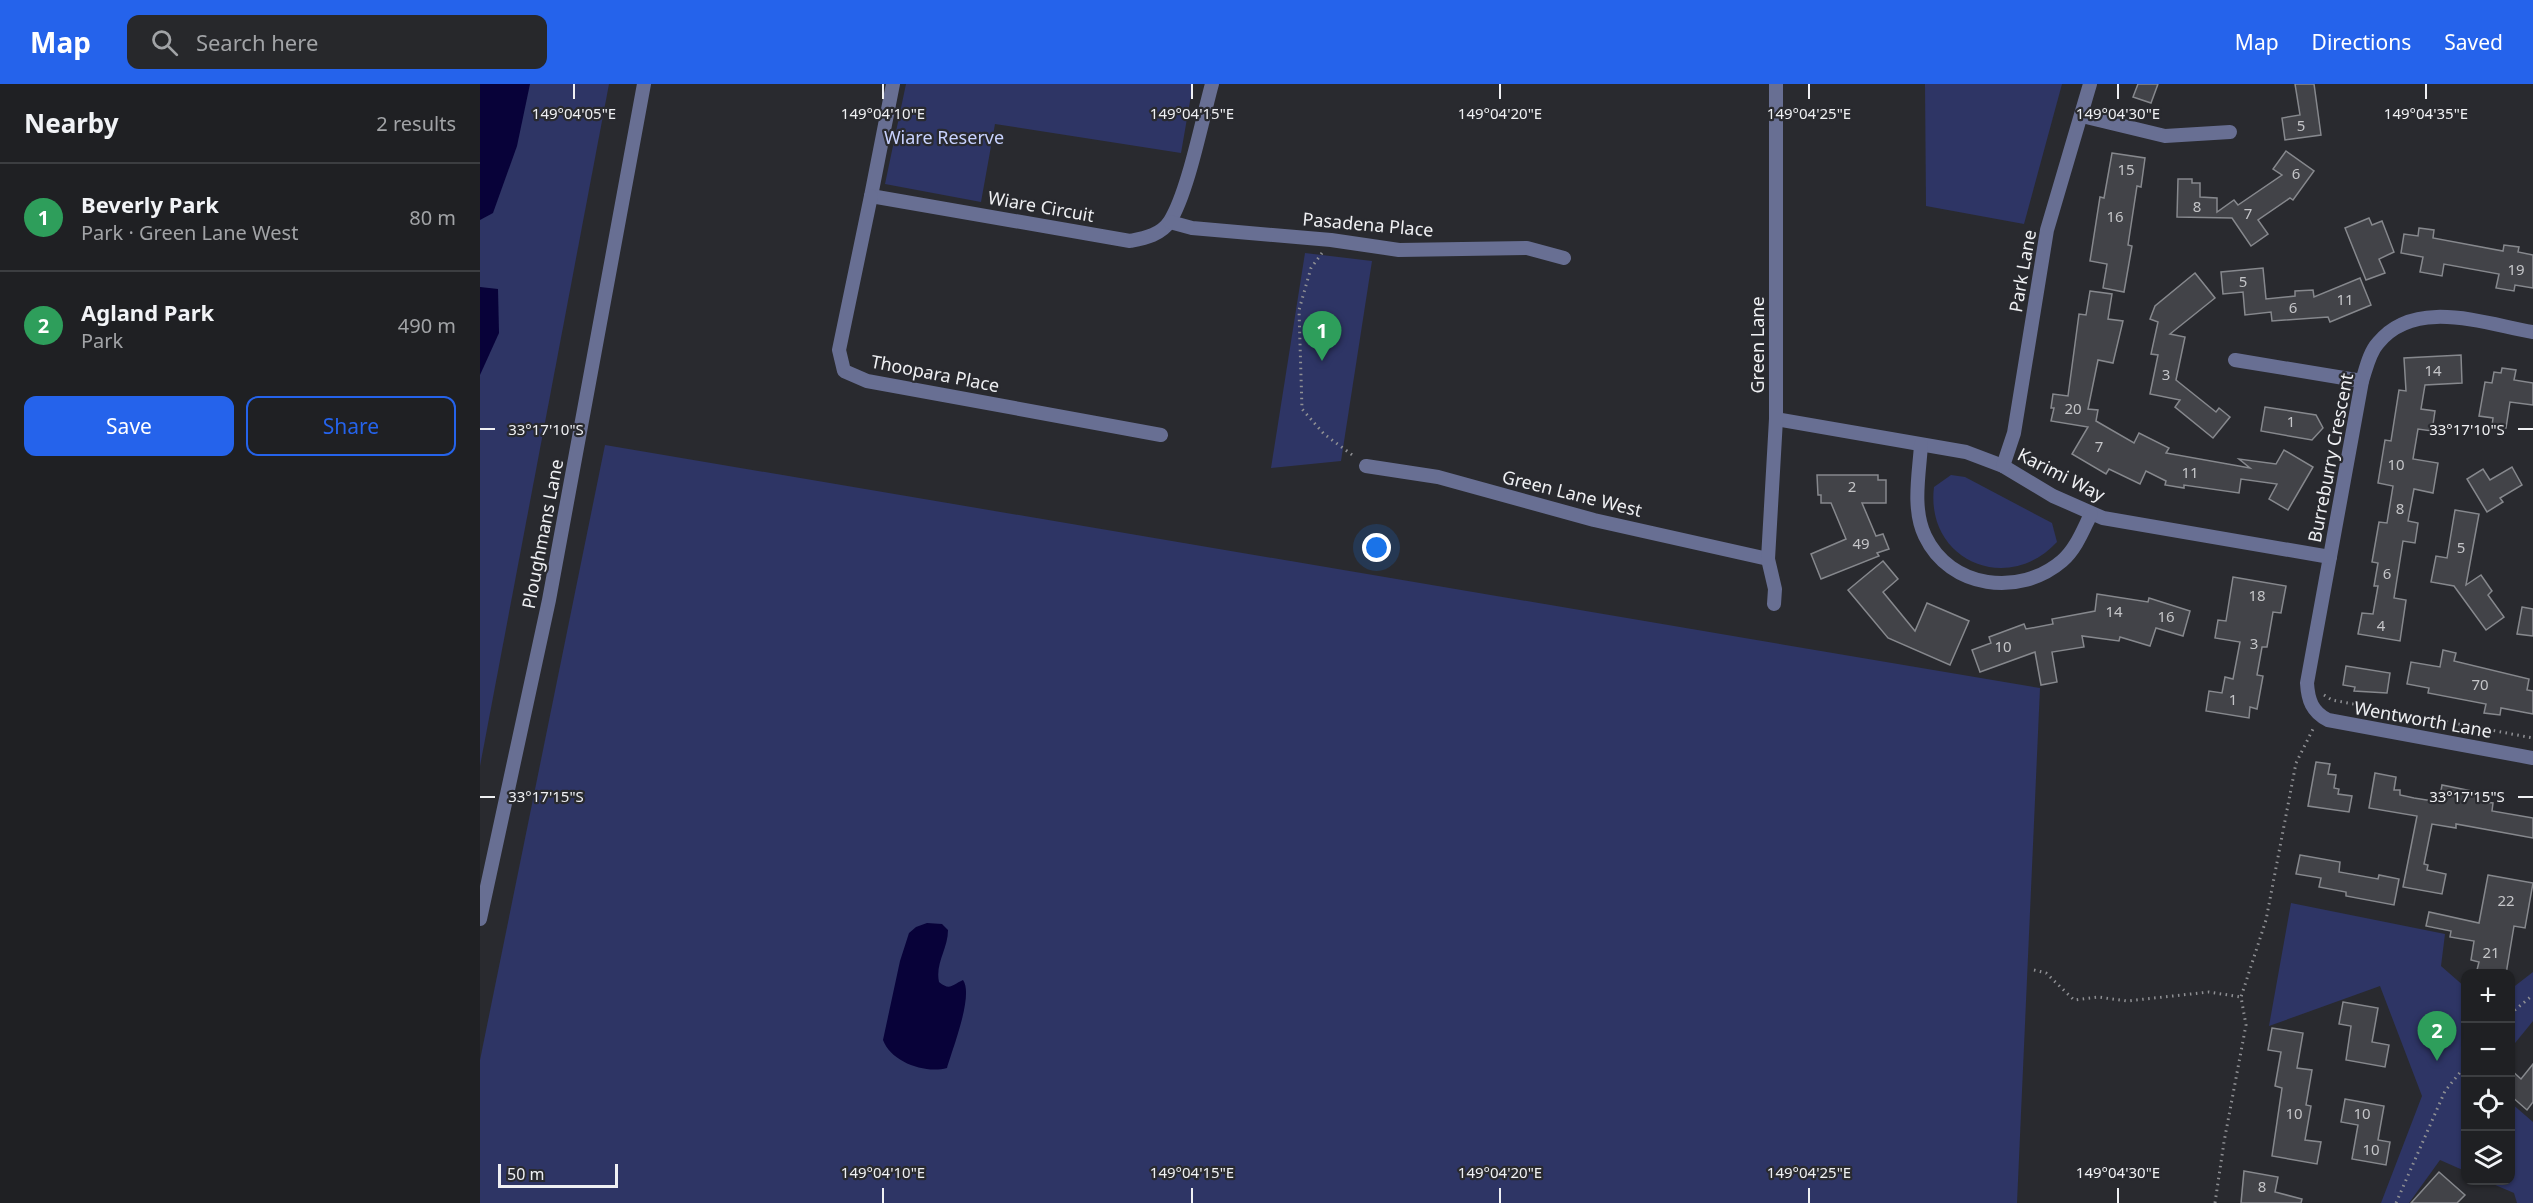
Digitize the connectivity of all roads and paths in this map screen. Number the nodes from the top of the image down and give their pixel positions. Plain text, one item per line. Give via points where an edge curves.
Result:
1 (645, 84) edge
2 (893, 84) edge
3 (1212, 84) edge
4 (1776, 84) edge
5 (2090, 84) edge
6 (2082, 116) junction
7 (2230, 132) dead end
8 (871, 196) junction
9 (1170, 222) junction
10 (1331, 240) junction
11 (1563, 258) dead end
12 (2533, 332) edge
13 (2235, 360) dead end
14 (2362, 381) junction
15 (1776, 419) junction
16 (1161, 435) dead end
17 (1921, 445) junction
18 (2003, 465) junction
19 (1366, 466) joint
20 (2091, 514) junction
21 (2330, 557) junction
22 (1768, 559) junction
23 (1774, 604) dead end
24 (2307, 683) junction
25 (2316, 711) junction
26 (2533, 738) edge
27 (2533, 758) edge
28 (480, 919) edge
29 (2034, 970) dead end
30 (2533, 995) edge
31 (2241, 997) junction
32 (2515, 1011) edge
33 (2461, 1071) edge
34 (2215, 1203) edge
35 (2397, 1203) edge

1 - 28 street, Ploughmans Lane via 549,600
2 - 8 street
3 - 9 street
4 - 15 street, Green Lane
5 - 6 street, Park Lane
6 - 7 street via 2165,136
6 - 18 street, Park Lane via 2047,230 2014,433
8 - 9 street, Wiare Circuit via 1130,241 1147,238
8 - 16 street, Thoopara Place via 839,350 844,371 867,381
9 - 10 street, Pasadena Place via 1192,228
10 - 11 street, Pasadena Place via 1399,250 1527,248
10 - 19 path via 1311,268 1299,310 1302,409 1324,434
12 - 14 street, Burreburry Crescent via 2449,317 2416,320 2397,327 2377,344
13 - 14 street
14 - 21 street, Burreburry Crescent
15 - 17 street, Karimi Way
15 - 22 street, Green Lane
17 - 18 street, Karimi Way via 1966,452
17 - 20 street via 1918,510 1924,535 1938,555 1966,576 2009,584 2041,575 2069,554
18 - 20 street, Karimi Way
19 - 22 street, Green Lane West via 1438,477 1594,520
20 - 21 street, Karimi Way
21 - 24 street, Burreburry Crescent
22 - 23 street, Green Lane
24 - 25 street, Burreburry Crescent
24 - 26 path via 2332,700
25 - 27 street, Wentworth Lane via 2340,724
25 - 31 path via 2296,763 2266,920
29 - 31 path via 2046,973 2074,1000 2098,997 2127,1001 2209,992
30 - 32 path
31 - 34 path via 2246,1025
33 - 35 path via 2445,1090

